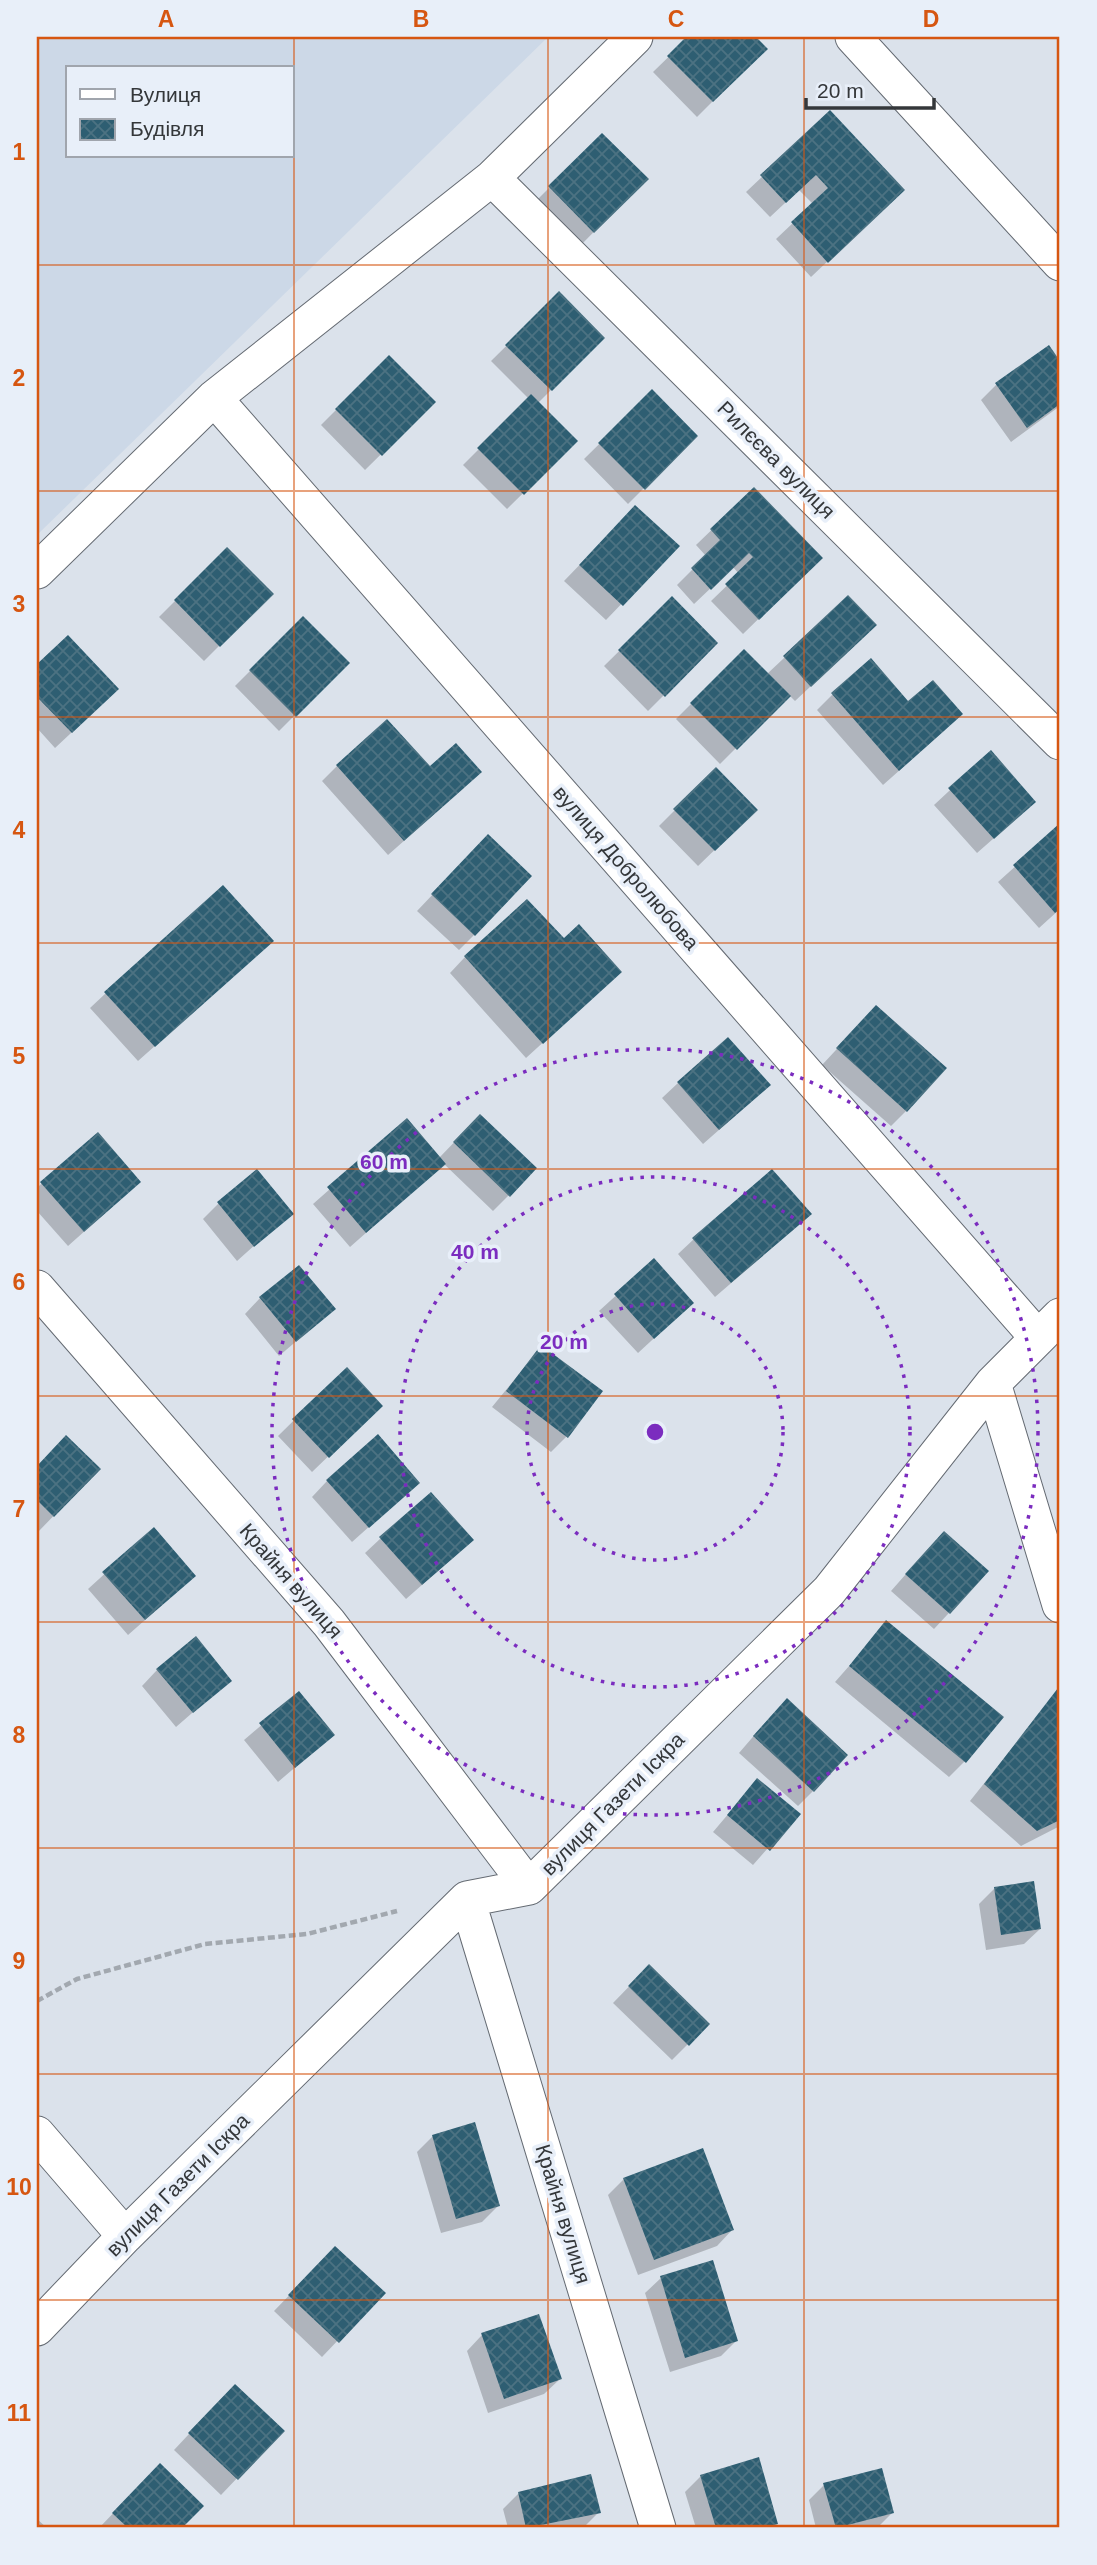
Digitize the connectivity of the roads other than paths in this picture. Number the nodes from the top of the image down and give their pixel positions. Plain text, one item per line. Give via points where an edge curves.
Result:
1 (635, 37) edge
2 (853, 37) edge
3 (492, 178) junction
4 (1060, 262) edge
5 (214, 398) junction
6 (37, 571) edge
7 (1060, 741) edge
8 (37, 1288) edge
9 (1049, 1327) edge
10 (993, 1382) junction
11 (1060, 1605) edge
12 (529, 1887) junction
13 (467, 1899) junction
14 (37, 2134) edge
15 (125, 2236) junction
16 (37, 2328) edge
17 (658, 2528) edge

1 - 3 street
2 - 4 street
3 - 5 street
3 - 7 street, Рилєєва вулиця
5 - 6 street
5 - 9 street, вулиця Добролюбова
8 - 12 street, Крайня вулиця via 329,1623
9 - 10 street, вулиця Газети Іскра
10 - 11 street
10 - 12 street, вулиця Газети Іскра via 829,1591
12 - 13 street, вулиця Газети Іскра
13 - 15 street, вулиця Газети Іскра
13 - 17 street, Крайня вулиця
14 - 15 street
15 - 16 street, вулиця Газети Іскра

